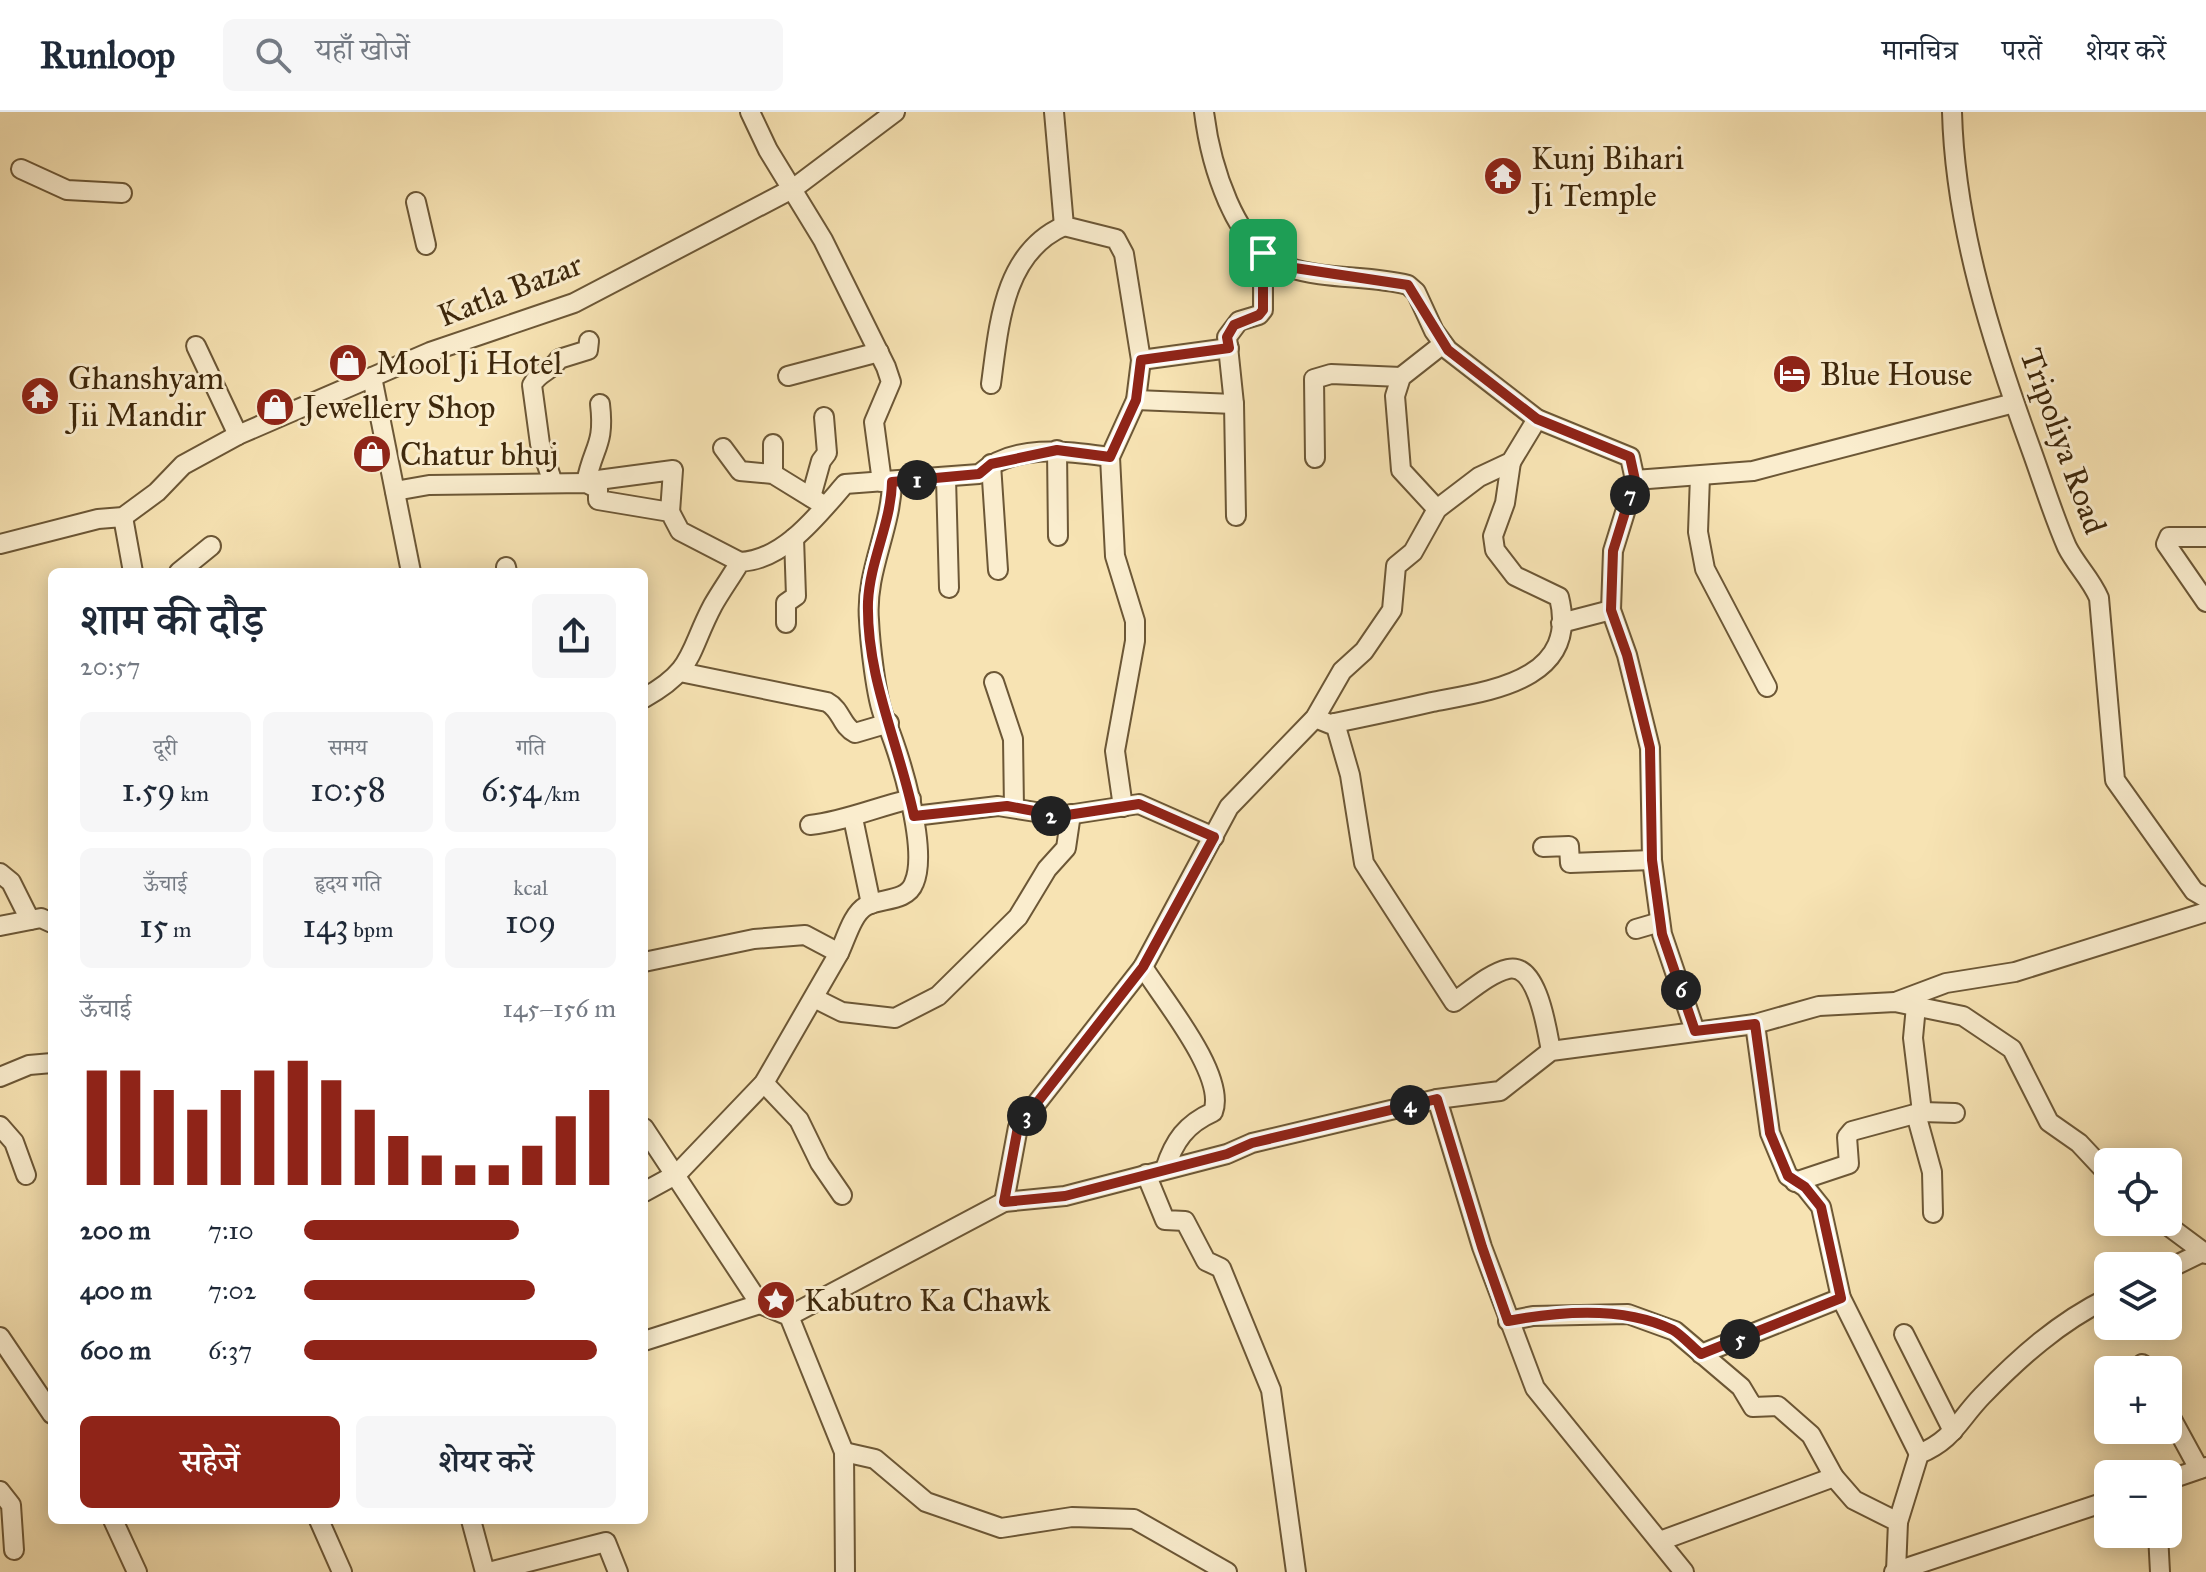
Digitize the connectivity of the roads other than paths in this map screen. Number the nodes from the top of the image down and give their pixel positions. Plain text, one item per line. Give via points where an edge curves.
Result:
1 (750, 112) edge
2 (895, 112) edge
3 (1054, 112) edge
4 (1204, 112) edge
5 (1952, 112) edge
6 (21, 169) dead end
7 (794, 188) junction
8 (122, 193) dead end
9 (416, 202) dead end
10 (1064, 226) junction
11 (426, 245) dead end
12 (1263, 253) junction
13 (589, 341) dead end
14 (1443, 344) junction
15 (196, 346) dead end
16 (1229, 348) junction
17 (879, 352) junction
18 (1141, 360) junction
19 (788, 376) dead end
20 (372, 377) junction
21 (1401, 377) junction
22 (991, 384) dead end
23 (1136, 400) junction
24 (2014, 403) junction
25 (600, 404) dead end
26 (1234, 404) junction
27 (824, 417) dead end
28 (1537, 419) junction
29 (238, 435) junction
30 (773, 444) dead end
31 (723, 448) dead end
32 (1057, 450) junction
33 (1110, 457) junction
34 (1315, 458) dead end
35 (1511, 462) junction
36 (991, 464) junction
37 (773, 474) junction
38 (1700, 476) junction
39 (946, 478) junction
40 (1635, 480) junction
41 (887, 482) junction
42 (553, 483) junction
43 (592, 486) junction
44 (395, 491) junction
45 (818, 502) junction
46 (1437, 509) junction
47 (670, 512) junction
48 (1236, 516) dead end
49 (123, 517) junction
50 (1058, 536) dead end
51 (2206, 537) edge
52 (794, 538) junction
53 (0, 544) edge
54 (211, 546) dead end
55 (740, 562) junction
56 (132, 568) edge
57 (184, 568) edge
58 (410, 568) edge
59 (998, 570) dead end
60 (949, 588) dead end
61 (2206, 602) edge
62 (1611, 610) junction
63 (786, 623) dead end
64 (1561, 623) junction
65 (680, 672) junction
66 (994, 682) dead end
67 (1767, 687) dead end
68 (648, 696) edge
69 (1315, 718) junction
70 (889, 723) junction
71 (1335, 723) junction
72 (1123, 807) junction
73 (912, 808) junction
74 (1014, 808) junction
75 (1071, 814) junction
76 (853, 818) junction
77 (810, 825) dead end
78 (1214, 837) junction
79 (1543, 847) dead end
80 (1652, 860) junction
81 (0, 873) edge
82 (2206, 898) edge
83 (871, 904) junction
84 (2206, 912) edge
85 (30, 920) junction
86 (48, 921) edge
87 (1660, 922) junction
88 (0, 926) edge
89 (1636, 929) dead end
90 (839, 953) junction
91 (648, 961) edge
92 (1143, 967) junction
93 (814, 998) junction
94 (1895, 1002) junction
95 (1916, 1006) junction
96 (1755, 1024) junction
97 (1695, 1031) junction
98 (1551, 1051) junction
99 (48, 1063) edge
100 (0, 1077) edge
101 (764, 1083) junction
102 (1437, 1099) junction
103 (1919, 1113) junction
104 (1955, 1113) dead end
105 (0, 1126) edge
106 (648, 1134) edge
107 (2094, 1159) edge
108 (1165, 1169) junction
109 (677, 1174) junction
110 (1146, 1174) junction
111 (26, 1175) dead end
112 (1795, 1182) junction
113 (648, 1190) edge
114 (842, 1195) dead end
115 (1004, 1202) junction
116 (1933, 1213) dead end
117 (2182, 1236) edge
118 (2204, 1253) edge
119 (2182, 1263) edge
120 (1841, 1298) junction
121 (760, 1304) junction
122 (2094, 1305) edge
123 (789, 1316) junction
124 (1508, 1321) junction
125 (1904, 1334) dead end
126 (0, 1337) edge
127 (648, 1340) edge
128 (1701, 1354) junction
129 (48, 1408) edge
130 (1953, 1431) junction
131 (2182, 1434) edge
132 (844, 1452) junction
133 (1919, 1454) junction
134 (2203, 1468) edge
135 (2182, 1475) edge
136 (1834, 1477) junction
137 (0, 1491) edge
138 (2094, 1506) edge
139 (1898, 1522) junction
140 (321, 1524) edge
141 (472, 1524) edge
142 (116, 1526) edge
143 (1660, 1541) junction
144 (2159, 1548) edge
145 (14, 1550) dead end
146 (137, 1572) edge
147 (342, 1572) edge
148 (487, 1572) edge
149 (618, 1572) edge
150 (845, 1572) edge
151 (1224, 1572) edge
152 (1296, 1572) edge
153 (1684, 1572) edge
154 (1895, 1572) edge
155 (2160, 1572) edge

1 - 7 street
2 - 7 street, Katla Bazar
3 - 10 street
4 - 12 street via 1220,182
5 - 24 street, Tripoliya Road via 1963,222
6 - 8 street via 67,190
7 - 17 street
7 - 20 street, Katla Bazar via 574,303
9 - 11 street
10 - 18 street via 1116,239 1124,254
10 - 22 street via 1044,235 1020,262 1001,312
12 - 14 street via 1288,267 1408,285
12 - 16 street via 1263,310 1234,325 1227,337
13 - 42 street via 588,350 559,359 532,385 540,444
14 - 21 street
14 - 28 street
15 - 29 street
16 - 18 street
16 - 26 street
17 - 19 street
17 - 41 street via 891,382 874,422
18 - 23 street
20 - 29 street, Katla Bazar
20 - 44 street
21 - 34 street via 1331,374 1314,379
21 - 46 street via 1395,396 1399,464
23 - 26 street
23 - 33 street
24 - 38 street via 1753,471
24 - 82 street, Tripoliya Road via 2069,551 2099,598 2115,780 2194,891
25 - 43 street via 601,444 592,458
26 - 48 street
27 - 45 street via 827,453 821,461
28 - 35 street
28 - 40 street via 1630,457
29 - 49 street, Katla Bazar via 183,465
30 - 37 street
31 - 37 street via 740,471
32 - 33 street
32 - 36 street
32 - 50 street
33 - 72 street via 1115,556 1135,621 1115,751
35 - 46 street via 1479,477
35 - 64 street via 1493,536 1495,550 1515,576 1556,594
36 - 39 street via 979,474
36 - 59 street
37 - 45 street
38 - 40 street
38 - 67 street via 1698,532 1705,569
39 - 41 street
39 - 60 street
40 - 62 street via 1613,551
41 - 45 street via 845,484
41 - 70 street via 890,511 868,599 874,662
42 - 43 street
42 - 44 street via 429,485
43 - 47 street via 598,500
43 - 47 street via 598,480 673,470
44 - 58 street
45 - 52 street
46 - 69 street via 1413,552 1396,566 1392,610 1364,651 1342,671
47 - 55 street via 680,531
49 - 53 street, Katla Bazar
49 - 56 street
51 - 61 street via 2169,537 2166,544
52 - 55 street via 762,557
52 - 63 street via 796,596 786,603
54 - 57 street
55 - 65 street
62 - 64 street
62 - 80 street via 1650,748
64 - 71 street via 1553,652 1516,683
65 - 68 street
65 - 70 street via 827,702 855,733
66 - 74 street via 1013,739
69 - 71 street
69 - 78 street via 1229,807
70 - 73 street
71 - 98 street via 1350,775 1364,863 1395,915 1454,1002 1501,971 1524,972 1539,999
72 - 75 street
72 - 78 street via 1139,804
73 - 74 street
73 - 76 street
73 - 83 street via 913,887
74 - 75 street via 1051,816
75 - 93 street via 1066,848 1018,917 938,996 895,1018 842,1012
76 - 77 street
76 - 83 street
78 - 92 street
79 - 80 street via 1569,846 1570,863
80 - 87 street
81 - 85 street via 11,882
83 - 90 street via 858,912
84 - 94 street via 2015,972 1946,983
85 - 86 street
85 - 88 street
87 - 89 street
87 - 97 street
90 - 91 street via 805,935 754,939
90 - 93 street
92 - 108 street via 1216,1090 1213,1112 1190,1124
92 - 115 street via 1018,1127
93 - 101 street
94 - 95 street
94 - 96 street via 1819,1006
95 - 103 street
95 - 107 street via 1963,1016 2012,1049 2049,1122
96 - 97 street
96 - 112 street via 1770,1133
97 - 98 street
98 - 102 street via 1500,1091
99 - 100 street
101 - 109 street
101 - 114 street via 799,1120
102 - 108 street
102 - 124 street
103 - 104 street
103 - 112 street via 1852,1131 1847,1137 1849,1164
103 - 116 street via 1932,1172
105 - 111 street via 14,1142
106 - 109 street
108 - 110 street
109 - 113 street
109 - 121 street
110 - 115 street via 1065,1196
110 - 152 street via 1165,1220 1185,1221 1206,1261 1221,1268 1271,1390
112 - 120 street via 1821,1207
115 - 123 street
117 - 118 street
118 - 119 street
120 - 128 street
120 - 133 street
121 - 123 street
121 - 127 street
122 - 130 street via 2073,1315 2018,1360
123 - 132 street
124 - 128 street via 1628,1314 1675,1331
124 - 143 street via 1535,1388
125 - 130 street
126 - 129 street
128 - 136 street via 1741,1387 1753,1407 1778,1406 1811,1435
130 - 133 street via 1942,1444
131 - 134 street
132 - 150 street
132 - 151 street via 875,1459 926,1502 1001,1528 1072,1517 1134,1519
133 - 139 street
134 - 135 street
136 - 139 street via 1854,1500
136 - 143 street
137 - 145 street via 11,1505
138 - 154 street
139 - 154 street
140 - 147 street
141 - 148 street
142 - 146 street
143 - 153 street
144 - 155 street
148 - 149 street via 606,1542

